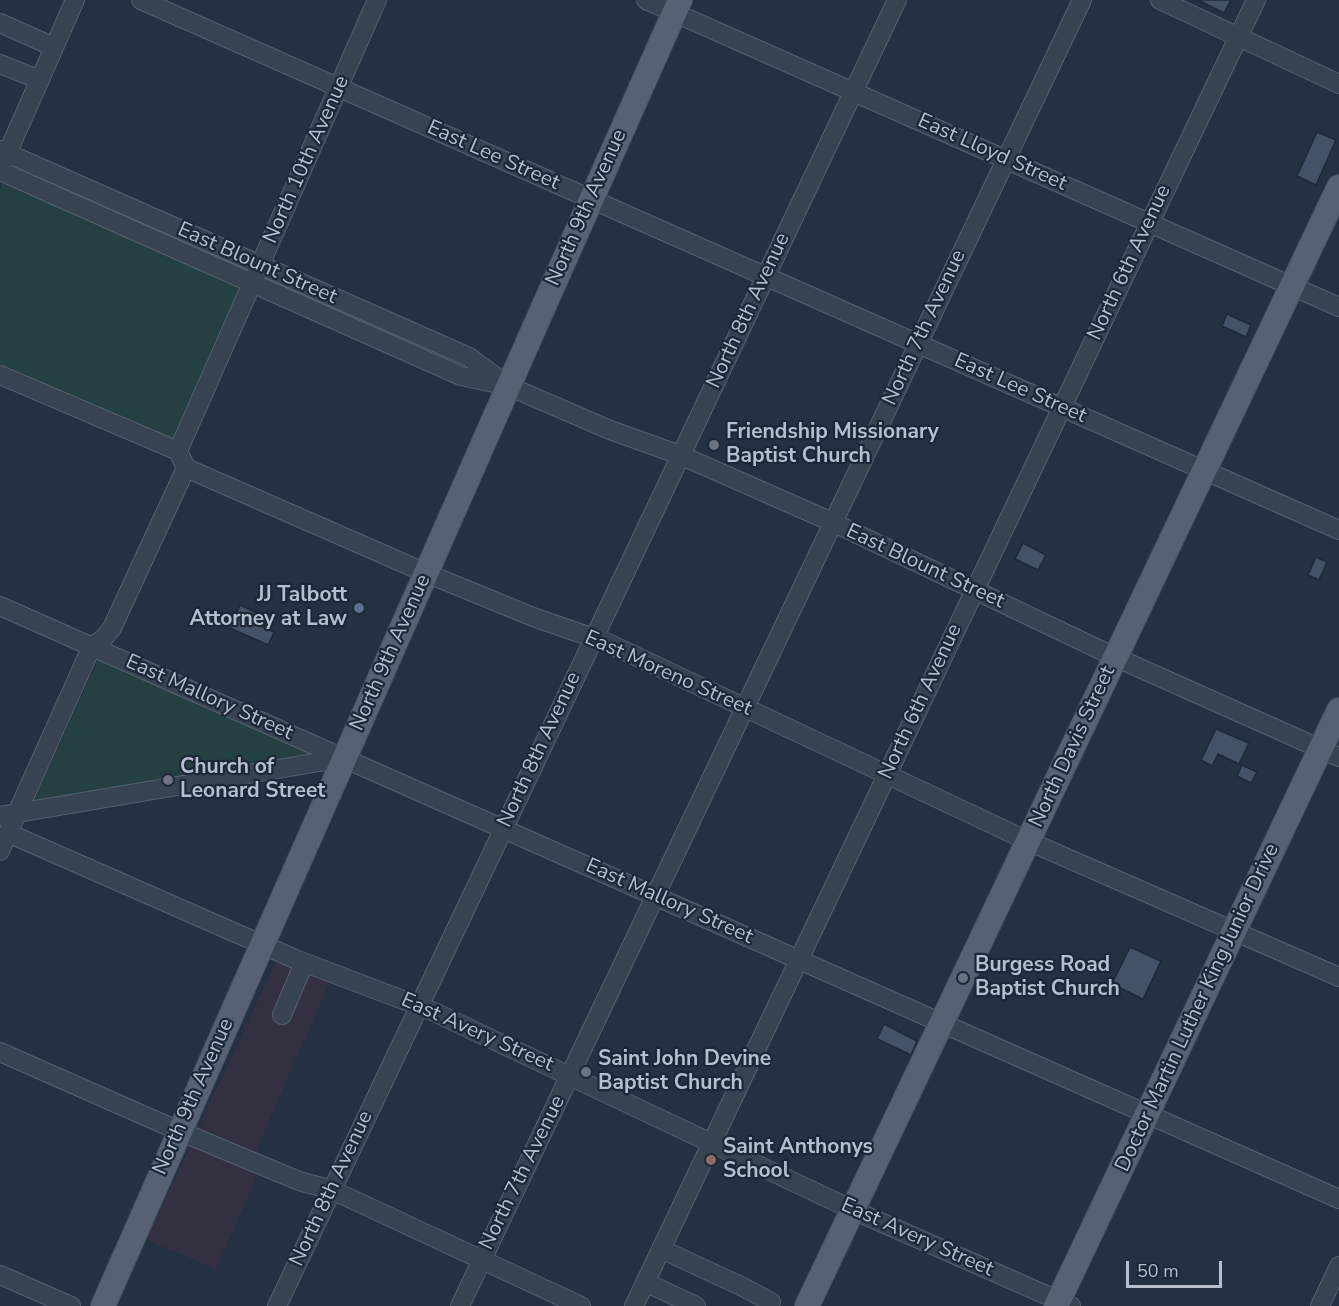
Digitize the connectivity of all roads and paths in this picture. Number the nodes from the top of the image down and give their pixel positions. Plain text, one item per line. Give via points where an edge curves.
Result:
1 (75, 0) edge
2 (141, 0) edge
3 (377, 0) edge
4 (646, 0) edge
5 (897, 0) edge
6 (1082, 0) edge
7 (1160, 0) edge
8 (1256, 0) edge
9 (677, 6) edge
10 (0, 23) edge
11 (1238, 38) junction
12 (54, 47) junction
13 (0, 64) edge
14 (40, 80) junction
15 (1339, 84) edge
16 (339, 87) junction
17 (854, 92) junction
18 (1005, 159) junction
19 (2, 161) edge
20 (1339, 188) edge
21 (591, 199) junction
22 (1149, 222) junction
23 (260, 265) junction
24 (765, 276) junction
25 (252, 283) junction
26 (1292, 285) junction
27 (1339, 306) edge
28 (917, 344) junction
29 (0, 375) edge
30 (508, 386) junction
31 (1061, 407) junction
32 (680, 455) junction
33 (182, 460) junction
34 (1204, 471) junction
35 (832, 522) junction
36 (1339, 530) edge
37 (426, 573) junction
38 (974, 590) junction
39 (0, 606) edge
40 (595, 637) junction
41 (92, 646) junction
42 (1115, 657) junction
43 (744, 706) junction
44 (1339, 710) edge
45 (1330, 753) edge
46 (343, 758) junction
47 (887, 774) junction
48 (19, 811) junction
49 (0, 816) edge
50 (503, 829) junction
51 (8, 833) junction
52 (1028, 841) junction
53 (0, 851) edge
54 (654, 896) junction
55 (1234, 930) junction
56 (262, 945) junction
57 (799, 960) junction
58 (304, 963) junction
59 (1339, 977) edge
60 (419, 1006) junction
61 (282, 1015) dead end
62 (942, 1023) junction
63 (0, 1052) edge
64 (569, 1074) junction
65 (1147, 1114) junction
66 (179, 1131) junction
67 (712, 1142) junction
68 (332, 1190) junction
69 (1339, 1199) edge
70 (853, 1210) junction
71 (661, 1249) junction
72 (481, 1259) junction
73 (1339, 1266) edge
74 (0, 1275) edge
75 (645, 1282) junction
76 (1062, 1304) edge
77 (64, 1305) edge
78 (103, 1306) edge
79 (277, 1306) edge
80 (460, 1306) edge
81 (581, 1306) edge
82 (634, 1306) edge
83 (696, 1306) edge
84 (770, 1306) edge
85 (807, 1306) edge
86 (1320, 1306) edge

1 - 12 street
2 - 16 street, East Lee Street
3 - 16 street, North 10th Avenue
4 - 9 street, East Lloyd Street
5 - 17 street, North 8th Avenue
6 - 18 street, North 7th Avenue
7 - 11 street
8 - 11 street, North 6th Avenue
9 - 17 street, East Lloyd Street
9 - 21 main road, North 9th Avenue
10 - 12 street
11 - 15 street
11 - 22 street, North 6th Avenue
12 - 14 street
13 - 14 street
14 - 19 street
16 - 21 street, East Lee Street
16 - 23 street, North 10th Avenue
17 - 18 street, East Lloyd Street
17 - 24 street, North 8th Avenue
18 - 22 street, East Lloyd Street
18 - 28 street, North 7th Avenue
19 - 23 street, East Blount Street
19 - 25 street, East Blount Street
20 - 26 main road, North Davis Street
21 - 24 street, East Lee Street
21 - 30 main road, North 9th Avenue
22 - 26 street, East Lloyd Street
22 - 31 street, North 6th Avenue
23 - 25 street, North 10th Avenue
23 - 30 street, East Blount Street via 469,357
24 - 28 street, East Lee Street
24 - 32 street, North 8th Avenue
25 - 30 street, East Blount Street via 461,376
25 - 33 street, North 10th Avenue
26 - 27 street, East Lloyd Street
26 - 34 main road, North Davis Street
28 - 31 street, East Lee Street
28 - 35 street, North 7th Avenue
29 - 33 street, East Moreno Street
30 - 32 street, East Blount Street
30 - 37 main road, North 9th Avenue
31 - 34 street, East Lee Street
31 - 38 street, North 6th Avenue
32 - 35 street, East Blount Street
32 - 40 street, North 8th Avenue
33 - 37 street, East Moreno Street
33 - 41 street, North 10th Avenue via 112,628
34 - 36 street, East Lee Street
34 - 42 main road, North Davis Street
35 - 38 street, East Blount Street
35 - 43 street, North 7th Avenue
37 - 40 street, East Moreno Street via 533,617
37 - 46 main road, North 9th Avenue
38 - 42 street, East Blount Street
38 - 47 street, North 6th Avenue
39 - 41 street, East Mallory Street
40 - 43 street, East Moreno Street
40 - 50 street, North 8th Avenue
41 - 46 street, East Mallory Street
41 - 48 street, North 10th Avenue
42 - 45 street, East Blount Street
42 - 52 main road, North Davis Street
43 - 47 street, East Moreno Street
43 - 54 street, North 7th Avenue
44 - 45 main road, Doctor Martin Luther King Junior Drive
45 - 55 main road, Doctor Martin Luther King Junior Drive
46 - 48 street
46 - 50 street, East Mallory Street
46 - 56 main road, North 9th Avenue
47 - 52 street, East Moreno Street
47 - 57 street, North 6th Avenue
48 - 49 street
48 - 51 street, North 10th Avenue
50 - 54 street, East Mallory Street
50 - 60 street, North 8th Avenue
51 - 53 street, North 10th Avenue
51 - 56 street, East Avery Street
52 - 55 street, East Moreno Street
52 - 62 main road, North Davis Street
54 - 57 street, East Mallory Street
54 - 64 street, North 7th Avenue
55 - 59 street, East Moreno Street
55 - 65 main road, Doctor Martin Luther King Junior Drive
56 - 58 street, East Avery Street
56 - 66 main road, North 9th Avenue
57 - 62 street, East Mallory Street
57 - 67 street, North 6th Avenue
58 - 60 street, East Avery Street
58 - 61 street
60 - 64 street, East Avery Street
60 - 68 street, North 8th Avenue
62 - 65 street, East Mallory Street
62 - 70 main road, North Davis Street
63 - 66 street
64 - 67 street, East Avery Street
64 - 72 street, North 7th Avenue
65 - 69 street, East Mallory Street
65 - 76 main road, Doctor Martin Luther King Junior Drive
66 - 68 street via 299,1181
66 - 78 main road, North 9th Avenue
67 - 70 street, East Avery Street
67 - 71 street, North 6th Avenue
68 - 72 street
68 - 79 street, North 8th Avenue
70 - 76 street, East Avery Street
70 - 85 main road, North Davis Street
71 - 75 street, North 6th Avenue
71 - 84 street via 743,1287 771,1302
72 - 80 street, North 7th Avenue
72 - 81 street
73 - 86 street
74 - 77 street
75 - 82 street, North 6th Avenue
75 - 83 street

